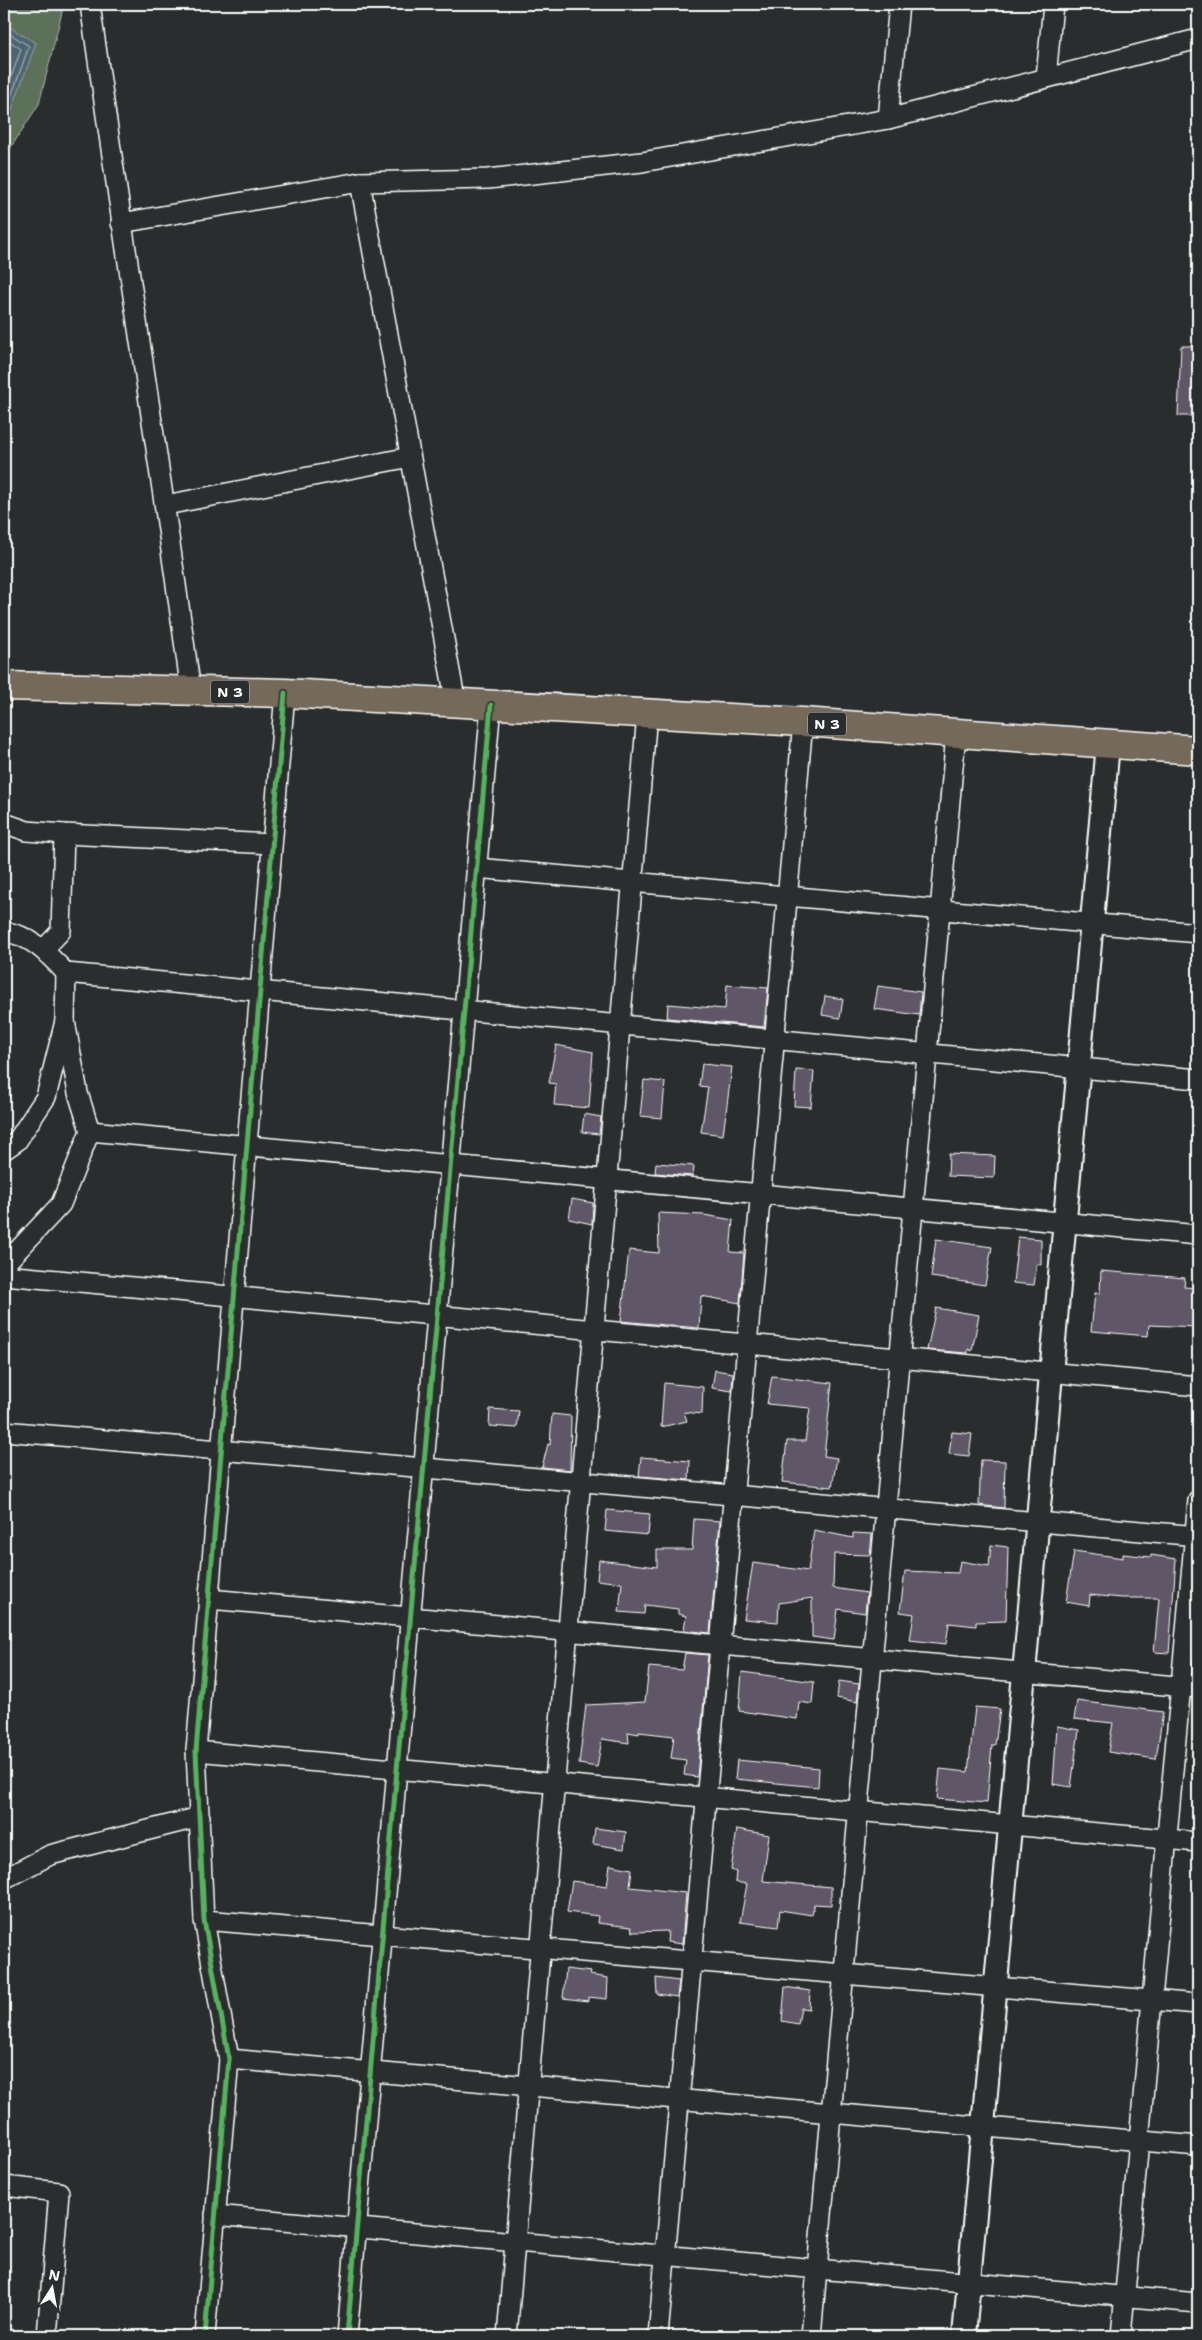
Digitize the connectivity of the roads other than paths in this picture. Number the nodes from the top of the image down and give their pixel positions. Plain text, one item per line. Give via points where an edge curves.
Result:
1 (90, 4) edge
2 (899, 4) edge
3 (1053, 4) edge
4 (1198, 39) edge
5 (1046, 78) junction
6 (888, 119) junction
7 (360, 182) junction
8 (121, 223) junction
9 (410, 456) junction
10 (166, 505) junction
11 (4, 686) edge
12 (190, 692) junction
13 (285, 693) junction
14 (456, 704) junction
15 (491, 705) junction
16 (647, 714) junction
17 (803, 722) junction
18 (956, 734) junction
19 (1108, 744) junction
20 (1198, 750) edge
21 (4, 823) edge
22 (64, 834) junction
23 (272, 844) junction
24 (476, 868) junction
25 (633, 882) junction
26 (788, 896) junction
27 (940, 910) junction
28 (1091, 923) junction
29 (4, 932) edge
30 (1198, 933) edge
31 (44, 950) junction
32 (66, 973) junction
33 (260, 992) junction
34 (464, 1010) junction
35 (65, 1021) junction
36 (621, 1025) junction
37 (775, 1040) junction
38 (927, 1054) junction
39 (1078, 1068) junction
40 (1198, 1079) edge
41 (90, 1131) junction
42 (247, 1146) junction
43 (4, 1150) edge
44 (450, 1165) junction
45 (608, 1179) junction
46 (761, 1194) junction
47 (913, 1208) junction
48 (1064, 1222) junction
49 (1198, 1235) edge
50 (4, 1265) edge
51 (4, 1275) edge
52 (235, 1297) junction
53 (437, 1316) junction
54 (594, 1330) junction
55 (748, 1344) junction
56 (900, 1358) junction
57 (1051, 1372) junction
58 (1198, 1386) edge
59 (4, 1431) edge
60 (222, 1450) junction
61 (423, 1468) junction
62 (581, 1482) junction
63 (734, 1495) junction
64 (1198, 1500) edge
65 (886, 1508) junction
66 (1038, 1522) junction
67 (1197, 1536) edge
68 (209, 1599) junction
69 (410, 1618) junction
70 (568, 1632) junction
71 (720, 1646) junction
72 (872, 1659) junction
73 (1024, 1673) junction
74 (1190, 1688) edge
75 (196, 1751) junction
76 (397, 1771) junction
77 (555, 1785) junction
78 (706, 1798) junction
79 (858, 1812) junction
80 (200, 1817) junction
81 (1010, 1825) junction
82 (1167, 1839) junction
83 (1198, 1842) edge
84 (4, 1879) edge
85 (204, 1920) junction
86 (382, 1935) junction
87 (540, 1949) junction
88 (692, 1962) junction
89 (844, 1974) junction
90 (996, 1987) junction
91 (1152, 2000) junction
92 (1198, 2004) edge
93 (229, 2059) junction
94 (370, 2072) junction
95 (528, 2086) junction
96 (679, 2099) junction
97 (831, 2113) junction
98 (983, 2127) junction
99 (1139, 2141) junction
100 (1198, 2146) edge
101 (4, 2186) edge
102 (215, 2215) junction
103 (356, 2228) junction
104 (515, 2242) junction
105 (665, 2256) junction
106 (817, 2269) junction
107 (969, 2283) junction
108 (1125, 2297) junction
109 (1198, 2304) edge
110 (47, 2336) edge
111 (205, 2336) edge
112 (346, 2336) edge
113 (507, 2336) edge
114 (658, 2336) edge
115 (811, 2336) edge
116 (964, 2336) edge
117 (1121, 2336) edge

1 - 8 street
2 - 6 street
3 - 5 street
4 - 5 street
5 - 6 street
6 - 7 street via 642,162 488,178
7 - 8 street
7 - 9 street
8 - 10 street
9 - 10 street
9 - 14 street
10 - 12 street
11 - 12 main road, N 3
12 - 13 main road, N 3
13 - 14 main road, N 3
13 - 23 street
14 - 15 main road, N 3
15 - 16 main road, N 3
15 - 24 street
16 - 17 main road, N 3
16 - 25 street
17 - 18 main road, N 3
17 - 26 street
18 - 19 main road, N 3
18 - 27 street
19 - 20 main road, N 3
19 - 28 street
21 - 22 street via 27,831
22 - 23 street
22 - 31 street via 61,930
23 - 33 street
24 - 25 street
24 - 34 street
25 - 26 street
25 - 36 street
26 - 27 street
26 - 37 street
27 - 28 street
27 - 38 street
28 - 30 street
28 - 39 street
29 - 31 street via 15,932
31 - 32 street
32 - 33 street
32 - 35 street
33 - 34 street
33 - 42 street
34 - 36 street
34 - 44 street
35 - 41 street via 78,1093
35 - 43 street via 46,1097 17,1141
36 - 37 street
36 - 45 street
37 - 38 street
37 - 46 street
38 - 39 street
38 - 47 street
39 - 40 street
39 - 48 street
41 - 42 street
41 - 50 street via 61,1204
42 - 44 street
42 - 52 street
44 - 45 street
44 - 53 street
45 - 46 street
45 - 54 street
46 - 47 street
46 - 55 street
47 - 48 street
47 - 56 street
48 - 49 street
48 - 57 street
51 - 52 street
52 - 53 street
52 - 60 street
53 - 54 street
53 - 61 street
54 - 55 street
54 - 62 street
55 - 56 street
55 - 63 street
56 - 57 street
56 - 65 street
57 - 58 street
57 - 66 street
59 - 60 street
60 - 61 street
60 - 68 street
61 - 62 street
61 - 69 street
62 - 63 street
62 - 70 street
63 - 65 street
63 - 71 street
64 - 67 street
65 - 66 street
65 - 72 street
66 - 67 street
66 - 73 street
67 - 74 street
68 - 69 street
68 - 75 street
69 - 70 street
69 - 76 street
70 - 71 street
70 - 77 street
71 - 72 street
71 - 78 street
72 - 73 street
72 - 79 street
73 - 74 street
73 - 81 street
74 - 82 street
75 - 76 street
75 - 80 street
76 - 77 street
76 - 86 street
77 - 78 street
77 - 87 street
78 - 79 street
78 - 88 street
79 - 81 street
79 - 89 street
80 - 84 street via 50,1855
80 - 85 street
81 - 82 street
81 - 90 street
82 - 83 street
82 - 91 street
85 - 86 street
85 - 93 street
86 - 87 street
86 - 94 street
87 - 88 street
87 - 95 street
88 - 89 street
88 - 96 street
89 - 90 street
89 - 97 street
90 - 91 street
90 - 98 street
91 - 92 street
91 - 99 street
93 - 94 street
93 - 102 street
94 - 95 street
94 - 103 street
95 - 96 street
95 - 104 street
96 - 97 street
96 - 105 street
97 - 98 street
97 - 106 street
98 - 99 street
98 - 107 street
99 - 100 street
99 - 108 street
101 - 110 street via 59,2192
102 - 103 street
102 - 111 street
103 - 104 street
103 - 112 street
104 - 105 street
104 - 113 street
105 - 106 street
105 - 114 street
106 - 107 street
106 - 115 street
107 - 108 street
107 - 116 street
108 - 109 street
108 - 117 street

